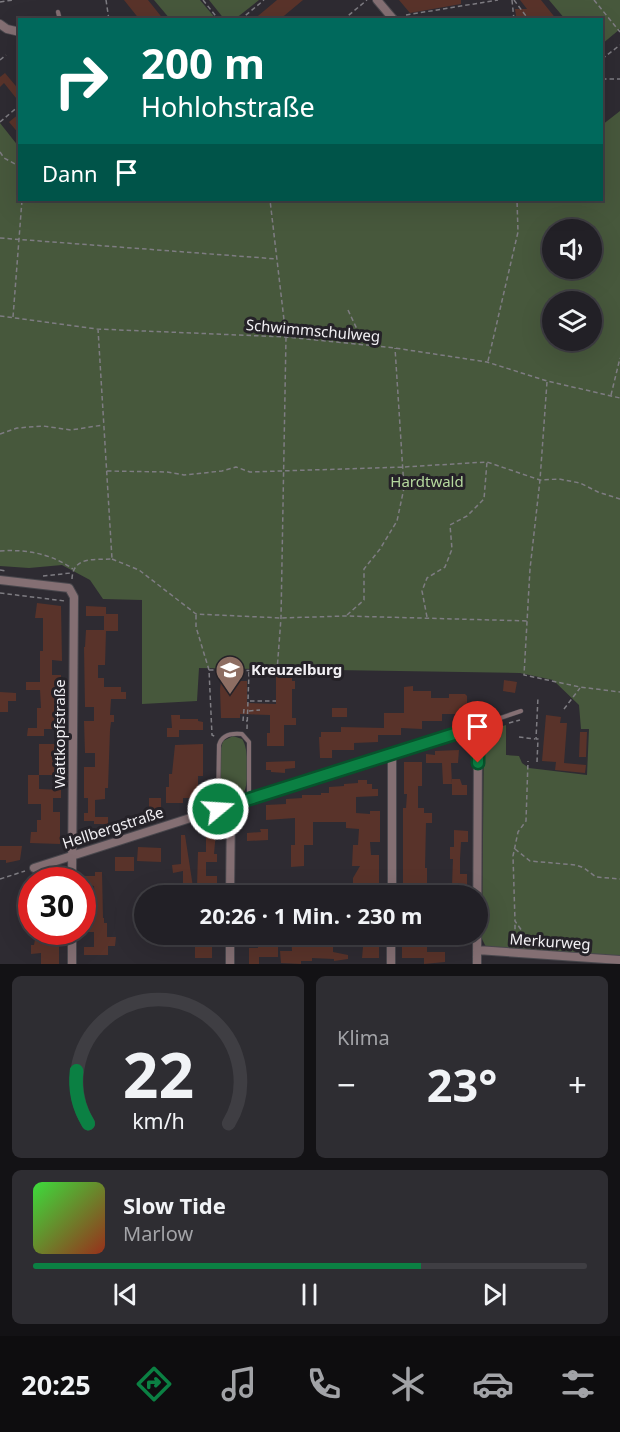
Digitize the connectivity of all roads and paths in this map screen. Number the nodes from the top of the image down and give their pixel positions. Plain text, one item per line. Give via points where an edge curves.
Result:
1 (13, 0) edge
2 (106, 0) edge
3 (203, 0) edge
4 (264, 0) edge
5 (367, 0) edge
6 (377, 0) edge
7 (498, 0) edge
8 (513, 0) edge
9 (594, 0) edge
10 (0, 2) edge
11 (58, 12) dead end
12 (406, 15) dead end
13 (60, 18) edge
14 (109, 18) edge
15 (217, 18) edge
16 (242, 18) edge
17 (345, 18) edge
18 (392, 18) edge
19 (515, 18) edge
20 (528, 18) edge
21 (0, 24) edge
22 (18, 32) edge
23 (620, 32) edge
24 (620, 45) edge
25 (6, 55) dead end
26 (603, 58) edge
27 (0, 60) edge
28 (603, 79) edge
29 (620, 79) edge
30 (18, 107) edge
31 (0, 122) edge
32 (0, 152) edge
33 (18, 164) edge
34 (22, 201) edge
35 (270, 201) edge
36 (518, 201) edge
37 (0, 238) edge
38 (19, 241) junction
39 (278, 259) junction
40 (348, 310) dead end
41 (0, 316) edge
42 (13, 318) junction
43 (98, 329) junction
44 (286, 337) junction
45 (364, 345) junction
46 (395, 348) junction
47 (620, 358) edge
48 (487, 362) junction
49 (547, 381) junction
50 (611, 396) junction
51 (620, 398) edge
52 (103, 425) junction
53 (0, 434) edge
54 (487, 462) junction
55 (403, 467) junction
56 (107, 471) junction
57 (283, 472) junction
58 (540, 480) junction
59 (620, 499) edge
60 (0, 550) edge
61 (112, 559) junction
62 (74, 569) junction
63 (0, 570) edge
64 (10, 572) dead end
65 (72, 573) junction
66 (38, 576) dead end
67 (0, 580) edge
68 (70, 586) junction
69 (0, 593) edge
70 (74, 603) junction
71 (196, 614) junction
72 (346, 616) junction
73 (281, 618) junction
74 (427, 618) junction
75 (529, 621) junction
76 (209, 670) junction
77 (249, 671) junction
78 (580, 687) junction
79 (620, 692) edge
80 (538, 697) dead end
81 (248, 701) junction
82 (276, 701) dead end
83 (244, 709) dead end
84 (564, 709) dead end
85 (260, 710) dead end
86 (248, 711) junction
87 (521, 711) dead end
88 (248, 721) junction
89 (475, 730) junction
90 (243, 735) junction
91 (519, 737) dead end
92 (538, 739) junction
93 (220, 740) junction
94 (538, 750) junction
95 (543, 751) dead end
96 (392, 753) junction
97 (528, 761) dead end
98 (537, 762) dead end
99 (249, 798) junction
100 (231, 805) junction
101 (218, 809) junction
102 (514, 849) junction
103 (72, 856) junction
104 (37, 867) edge
105 (72, 867) edge
106 (18, 873) edge
107 (0, 879) edge
108 (620, 879) edge
109 (230, 885) edge
110 (392, 885) edge
111 (515, 921) junction
112 (72, 945) edge
113 (230, 945) edge
114 (392, 945) edge
115 (477, 950) junction
116 (507, 952) junction
117 (526, 953) junction
118 (620, 960) edge
119 (584, 961) edge
120 (72, 964) edge
121 (230, 964) edge
122 (391, 964) edge
123 (477, 964) edge

1 - 10 path
2 - 14 path
3 - 15 path
4 - 16 path
5 - 17 path
6 - 18 street
7 - 12 path
8 - 19 path
8 - 20 path
9 - 23 path
11 - 13 lane
21 - 22 street
24 - 26 path
25 - 27 path
28 - 29 path
30 - 31 path
32 - 33 path
34 - 38 path
35 - 39 path
36 - 48 path via 518,232
37 - 38 path
38 - 39 path
38 - 42 path
39 - 44 path
40 - 45 path
41 - 42 path, Schwimmschulweg
42 - 43 path, Schwimmschulweg
43 - 44 path, Schwimmschulweg
43 - 52 path
44 - 45 path, Schwimmschulweg
44 - 57 path
45 - 46 path, Schwimmschulweg
46 - 48 path, Schwimmschulweg
46 - 55 path
47 - 50 path
48 - 49 path, Schwimmschulweg
49 - 50 path, Schwimmschulweg
49 - 58 path
50 - 51 path, Schwimmschulweg
52 - 53 path via 17,428
52 - 56 path
54 - 55 path
54 - 58 path
54 - 74 path via 484,499 467,516 450,525 452,549 445,567 427,578 422,591
55 - 57 path
55 - 72 path via 405,488 397,522 364,569 364,600
56 - 57 path via 184,475 236,467 250,472
56 - 61 path
57 - 73 path
58 - 59 path via 580,483
58 - 75 path
60 - 62 path via 43,554
61 - 62 path via 83,560
61 - 71 path via 139,570
62 - 65 path
63 - 64 path
65 - 66 path
65 - 68 path
67 - 68 street
68 - 70 street, Wattkopfstraße
69 - 70 path
70 - 103 street, Wattkopfstraße
71 - 73 path
71 - 76 path
72 - 73 path
72 - 74 path
73 - 77 path via 277,671
74 - 75 path
75 - 78 path via 524,675
76 - 77 path
76 - 93 path via 212,735
77 - 81 path
78 - 79 path
78 - 84 path
80 - 92 path
81 - 82 path
81 - 86 path
83 - 88 path via 243,721
85 - 86 path
86 - 88 path
87 - 89 lane
88 - 90 path
89 - 96 street, Hellbergstraße via 466,729
89 - 115 street
90 - 93 lane via 229,734
90 - 99 lane via 250,748
91 - 92 path
92 - 94 path
93 - 101 lane
94 - 95 path
94 - 98 path
96 - 99 street, Hellbergstraße
96 - 110 street
97 - 102 path via 526,821 518,832
99 - 100 street, Hellbergstraße
100 - 101 street, Hellbergstraße
100 - 109 street
101 - 103 street, Hellbergstraße
102 - 108 path via 530,861 576,865 596,877
102 - 111 path
103 - 104 street, Hellbergstraße
103 - 105 street, Wattkopfstraße
106 - 107 path
111 - 116 path
111 - 117 path via 522,931
112 - 120 street
113 - 121 street
114 - 122 street
115 - 116 street, Merkurweg
115 - 123 street
116 - 117 street, Merkurweg
117 - 119 street, Merkurweg
118 - 119 street, Merkurweg

